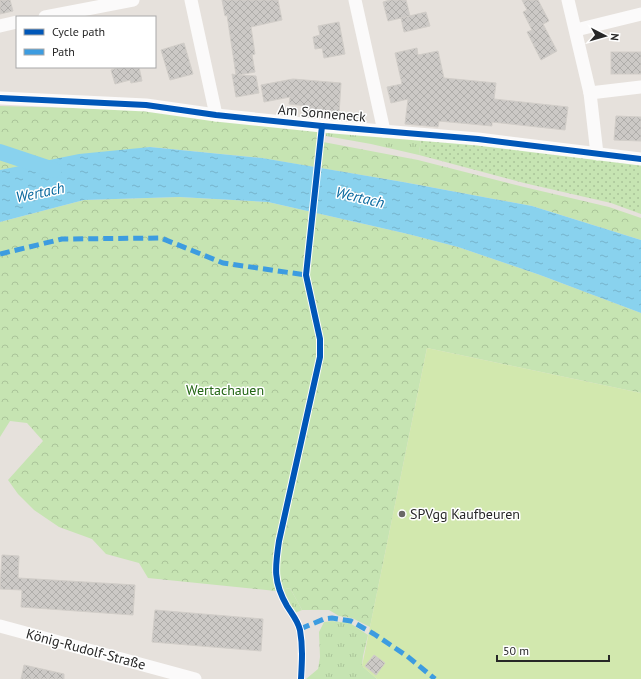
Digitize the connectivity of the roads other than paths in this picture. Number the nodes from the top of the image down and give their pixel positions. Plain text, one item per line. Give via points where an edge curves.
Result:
1 (133, 0) edge
2 (191, 0) edge
3 (355, 0) edge
4 (568, 0) edge
5 (641, 14) edge
6 (50, 16) edge
7 (16, 22) edge
8 (0, 26) edge
9 (576, 30) junction
10 (641, 87) edge
11 (590, 92) junction
12 (0, 98) edge
13 (216, 115) junction
14 (384, 131) junction
15 (596, 154) junction
16 (641, 159) edge
17 (0, 626) edge
18 (195, 679) edge

1 - 6 street
2 - 13 street
3 - 14 street
4 - 9 street
5 - 9 street
7 - 8 street
9 - 11 street
10 - 11 street
11 - 15 street
12 - 13 street, Am Sonneneck via 146,105
13 - 14 street, Am Sonneneck
14 - 15 street, Am Sonneneck via 478,139
15 - 16 street, Am Sonneneck
17 - 18 street, König-Rudolf-Straße

